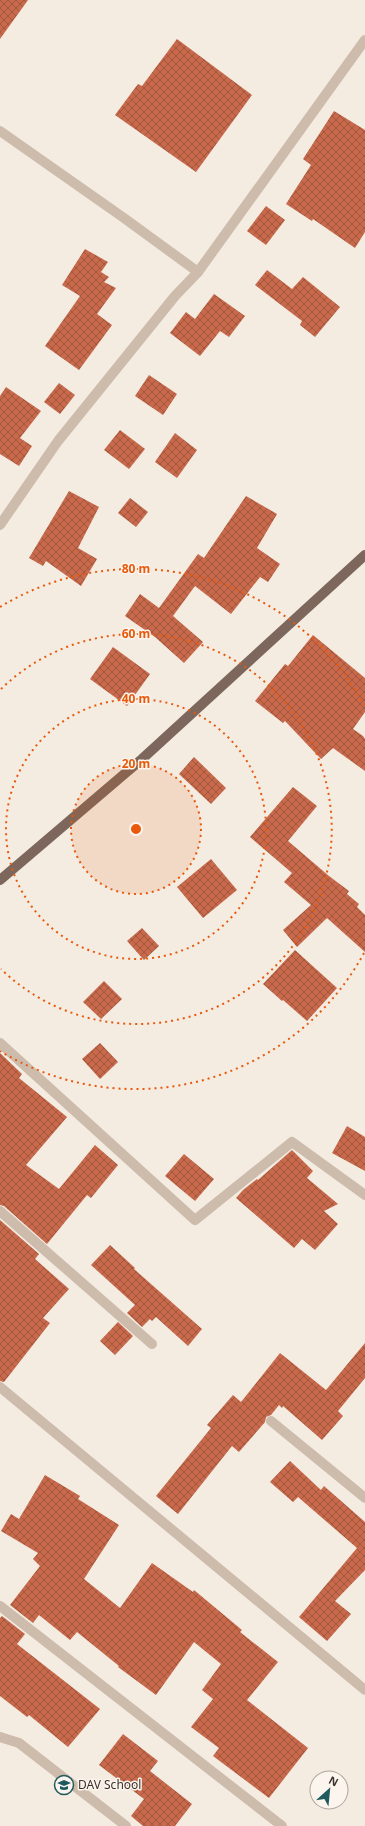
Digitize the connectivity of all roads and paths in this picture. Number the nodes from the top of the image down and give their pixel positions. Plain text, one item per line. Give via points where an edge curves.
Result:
1 (365, 40) edge
2 (0, 131) edge
3 (198, 272) junction
4 (0, 525) edge
5 (365, 555) edge
6 (0, 880) edge
7 (0, 1042) edge
8 (365, 1195) edge
9 (0, 1211) edge
10 (152, 1344) dead end
11 (0, 1387) edge
12 (271, 1421) dead end
13 (365, 1498) edge
14 (0, 1606) edge
15 (365, 1690) edge
16 (0, 1737) edge
17 (126, 1826) edge
18 (282, 1826) edge

1 - 3 street
2 - 3 street
3 - 4 street via 175,296 58,441
5 - 6 main road via 142,759
7 - 8 street via 195,1220 292,1142
9 - 10 street
11 - 15 street
12 - 13 street
14 - 18 street
16 - 17 street via 19,1743

